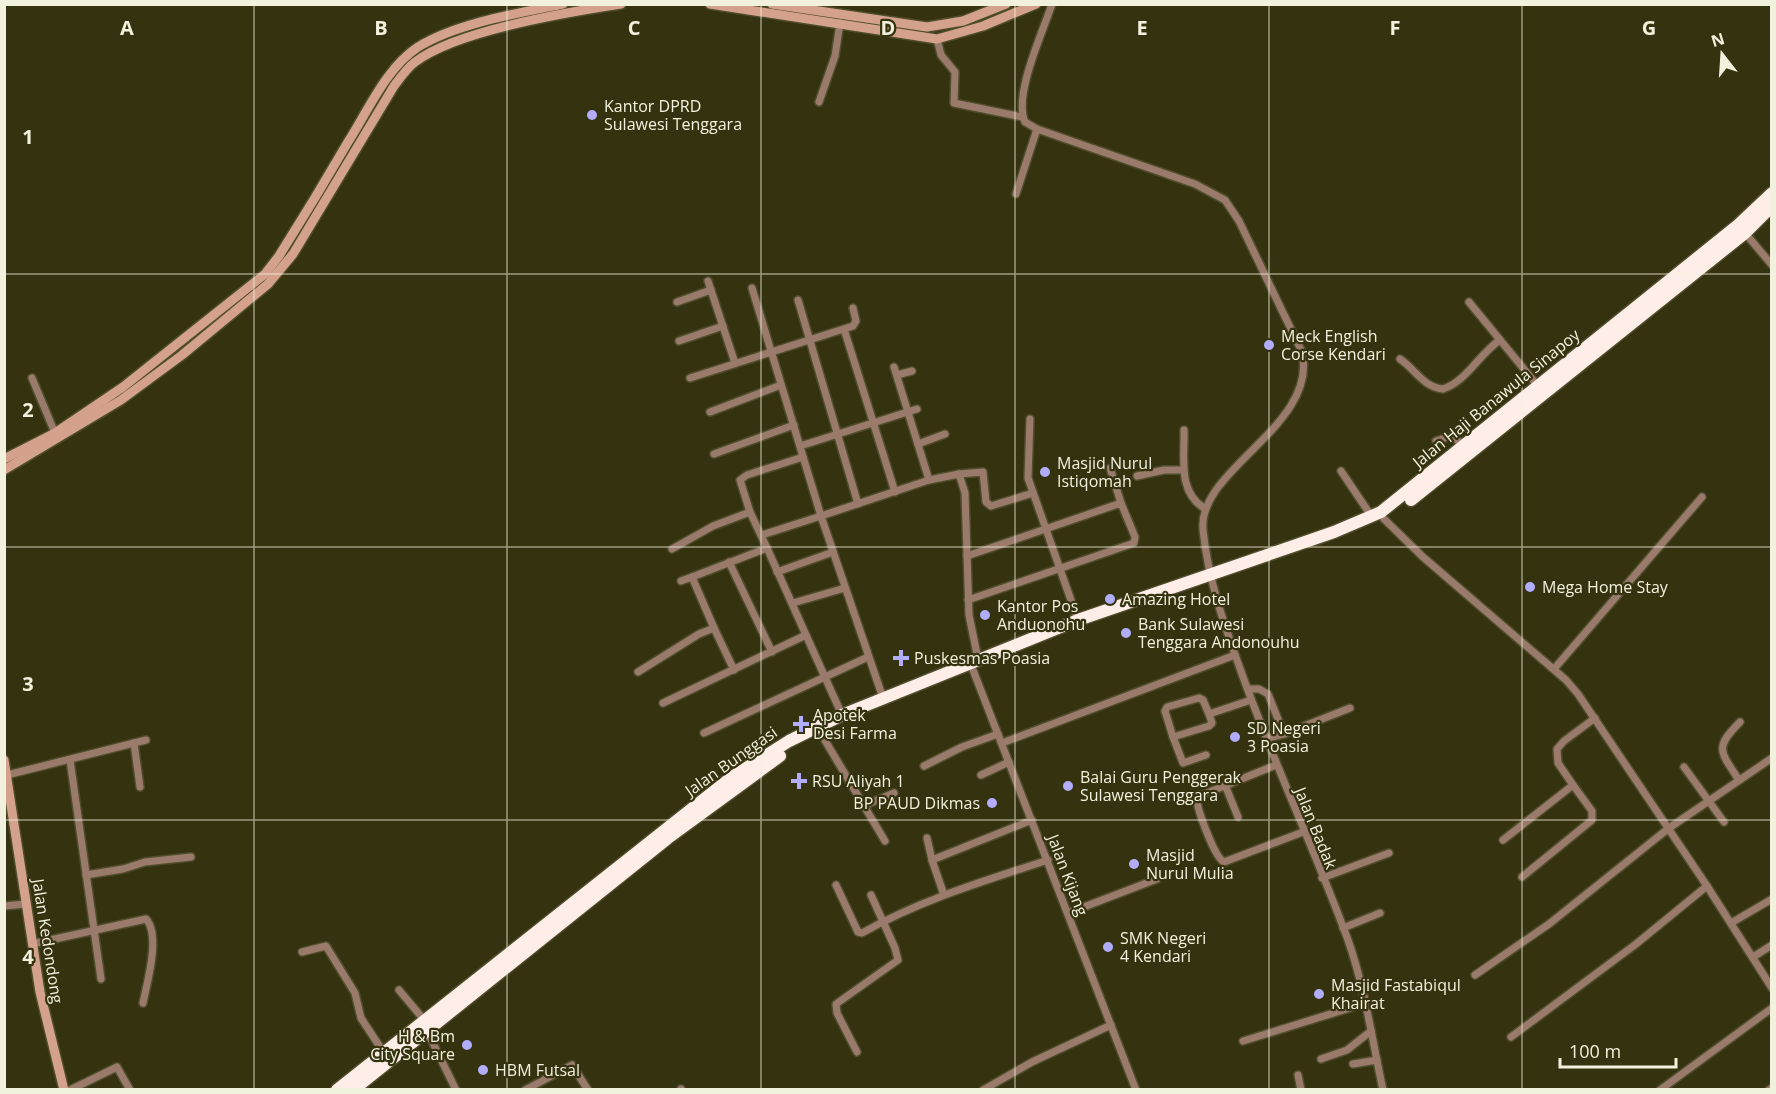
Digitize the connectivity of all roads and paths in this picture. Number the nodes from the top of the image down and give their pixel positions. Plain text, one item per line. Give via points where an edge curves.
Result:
1 (563, 4) edge
2 (621, 4) edge
3 (710, 4) edge
4 (772, 4) edge
5 (1006, 4) edge
6 (1036, 4) edge
7 (1052, 4) edge
8 (526, 17) junction
9 (515, 20) junction
10 (840, 23) junction
11 (937, 39) junction
12 (819, 102) dead end
13 (1022, 117) junction
14 (1037, 129) junction
15 (1772, 193) edge
16 (1016, 194) dead end
17 (1767, 206) edge
18 (1745, 233) junction
19 (1772, 265) edge
20 (708, 281) dead end
21 (752, 288) dead end
22 (711, 290) junction
23 (798, 300) dead end
24 (677, 302) dead end
25 (1469, 302) dead end
26 (853, 308) dead end
27 (723, 326) junction
28 (844, 329) junction
29 (810, 339) junction
30 (1500, 340) junction
31 (679, 341) dead end
32 (771, 351) junction
33 (1400, 360) dead end
34 (735, 363) junction
35 (894, 367) dead end
36 (912, 371) dead end
37 (897, 375) junction
38 (33, 378) dead end
39 (690, 378) dead end
40 (781, 385) junction
41 (1537, 385) junction
42 (917, 409) dead end
43 (908, 411) junction
44 (710, 412) dead end
45 (1030, 419) dead end
46 (872, 423) junction
47 (794, 425) junction
48 (1184, 430) dead end
49 (55, 433) junction
50 (837, 434) junction
51 (945, 434) dead end
52 (1436, 441) dead end
53 (918, 444) junction
54 (1464, 445) junction
55 (800, 446) junction
56 (31, 451) junction
57 (714, 454) dead end
58 (803, 457) junction
59 (4, 459) edge
60 (1110, 468) dead end
61 (4, 470) edge
62 (1182, 470) junction
63 (1341, 471) dead end
64 (959, 474) junction
65 (1137, 476) dead end
66 (930, 480) junction
67 (895, 492) junction
68 (1033, 493) junction
69 (1702, 497) dead end
70 (1402, 502) junction
71 (1121, 503) junction
72 (858, 504) junction
73 (1204, 508) junction
74 (750, 512) junction
75 (821, 516) junction
76 (1378, 518) junction
77 (1045, 531) junction
78 (762, 536) junction
79 (767, 548) junction
80 (672, 549) dead end
81 (832, 552) junction
82 (967, 556) junction
83 (729, 562) junction
84 (1060, 570) junction
85 (777, 572) junction
86 (692, 577) junction
87 (1210, 577) junction
88 (681, 581) dead end
89 (845, 588) junction
90 (968, 600) junction
91 (792, 603) junction
92 (1078, 620) junction
93 (714, 628) junction
94 (806, 635) junction
95 (772, 652) junction
96 (1235, 655) junction
97 (868, 657) junction
98 (976, 665) junction
99 (1554, 669) junction
100 (734, 670) junction
101 (638, 672) dead end
102 (823, 675) junction
103 (1248, 689) junction
104 (907, 692) junction
105 (883, 698) junction
106 (1251, 700) junction
107 (663, 702) dead end
108 (1350, 708) dead end
109 (1209, 714) junction
110 (842, 715) junction
111 (1595, 717) junction
112 (1740, 722) dead end
113 (820, 732) junction
114 (704, 733) dead end
115 (998, 734) junction
116 (1284, 734) junction
117 (1173, 737) junction
118 (1266, 739) junction
119 (146, 740) dead end
120 (134, 743) junction
121 (1002, 743) junction
122 (1206, 755) dead end
123 (1772, 758) edge
124 (4, 760) edge
125 (70, 760) junction
126 (1009, 762) junction
127 (1276, 765) junction
128 (924, 766) dead end
129 (1684, 767) dead end
130 (7, 775) junction
131 (981, 775) dead end
132 (1740, 780) junction
133 (735, 781) junction
134 (1225, 785) junction
135 (1573, 785) junction
136 (140, 787) dead end
137 (894, 793) dead end
138 (1710, 800) junction
139 (863, 807) junction
140 (1238, 817) dead end
141 (1032, 820) junction
142 (1724, 822) dead end
143 (1669, 828) junction
144 (1303, 832) junction
145 (927, 838) dead end
146 (1503, 840) dead end
147 (885, 841) dead end
148 (1389, 853) dead end
149 (191, 857) dead end
150 (932, 860) junction
151 (1048, 860) junction
152 (86, 875) junction
153 (1522, 877) dead end
154 (1322, 878) junction
155 (1157, 879) dead end
156 (837, 885) dead end
157 (1707, 886) junction
158 (944, 895) junction
159 (871, 896) dead end
160 (1772, 899) edge
161 (26, 904) junction
162 (4, 906) edge
163 (1068, 913) junction
164 (1380, 913) dead end
165 (884, 920) junction
166 (1731, 923) junction
167 (1343, 928) junction
168 (93, 930) junction
169 (32, 944) junction
170 (1772, 945) edge
171 (302, 952) dead end
172 (1753, 957) junction
173 (1475, 975) dead end
174 (101, 979) dead end
175 (1772, 988) edge
176 (399, 990) dead end
177 (143, 1003) dead end
178 (1366, 1004) junction
179 (1772, 1008) edge
180 (1111, 1025) junction
181 (423, 1027) junction
182 (1371, 1031) junction
183 (1510, 1037) dead end
184 (1243, 1041) dead end
185 (857, 1052) dead end
186 (384, 1053) junction
187 (1321, 1059) dead end
188 (1377, 1060) junction
189 (1353, 1065) dead end
190 (1298, 1076) dead end
191 (64, 1089) edge
192 (70, 1089) edge
193 (130, 1089) edge
194 (336, 1089) edge
195 (353, 1089) edge
196 (456, 1089) edge
197 (525, 1089) edge
198 (588, 1089) edge
199 (983, 1089) edge
200 (1136, 1089) edge
201 (1301, 1089) edge
202 (1383, 1089) edge
203 (1660, 1089) edge

1 - 8 street
2 - 8 street
3 - 10 street
4 - 5 street via 927,27 963,21
6 - 11 street via 983,26
7 - 13 street via 1024,91
8 - 9 street
9 - 49 street via 439,37 404,58 377,94 272,267 162,357
9 - 56 street via 445,46 411,65 283,267 260,291 121,400
10 - 11 street
10 - 12 street via 836,56
11 - 13 street via 941,55 955,72 954,103
13 - 14 street
14 - 16 street
14 - 73 street via 1195,184 1225,200 1302,352 1303,380 1292,403
15 - 17 highway, Jalan Haji Banawula Sinapoy
17 - 18 highway, Jalan Haji Banawula Sinapoy
17 - 41 highway, Jalan Haji Banawula Sinapoy
18 - 19 street
18 - 70 highway, Jalan Haji Banawula Sinapoy
20 - 22 street
21 - 32 street
22 - 24 street
22 - 27 street
23 - 29 street
25 - 30 street
26 - 28 street via 856,323
27 - 31 street
27 - 34 street
28 - 29 street
28 - 46 street
29 - 32 street
29 - 50 street
30 - 33 street via 1463,377 1443,389 1425,382
30 - 41 street
32 - 34 street
32 - 40 street
34 - 39 street
35 - 37 street
36 - 37 street
37 - 43 street
38 - 49 street
40 - 44 street
40 - 47 street
41 - 54 highway, Jalan Haji Banawula Sinapoy
42 - 43 street
43 - 46 street
43 - 53 street
45 - 68 street via 1028,473
46 - 50 street
46 - 67 street
47 - 55 street
47 - 57 street
48 - 62 street
49 - 56 street
50 - 55 street
50 - 72 street
51 - 53 street
52 - 54 street via 1450,436
53 - 66 street
54 - 70 highway, Jalan Haji Banawula Sinapoy
55 - 58 street
56 - 59 street
56 - 61 street
58 - 74 street via 741,478
58 - 75 street
60 - 71 street
62 - 65 street
62 - 73 street via 1191,495
63 - 76 street
64 - 66 street
64 - 68 street via 983,472 986,502 991,506
64 - 82 street, Jalan Kijang via 965,493
66 - 67 street
67 - 72 street
68 - 77 street
69 - 99 street
70 - 76 highway, Jalan Haji Banawula Sinapoy
71 - 77 street
71 - 84 street via 1135,542
72 - 75 street
73 - 87 street, Jalan Badak via 1203,532
74 - 78 street
74 - 80 street via 713,526
75 - 78 street
75 - 81 street
76 - 87 highway, Jalan Haji Banawula Sinapoy
76 - 99 street
77 - 82 street
77 - 84 street
78 - 79 street
79 - 83 street
79 - 85 street
81 - 85 street
81 - 89 street
82 - 90 street, Jalan Kijang
83 - 86 street
83 - 95 street
84 - 90 street
84 - 92 street
85 - 91 street
86 - 88 street
86 - 93 street
87 - 92 highway, Jalan Bunggasi
87 - 96 street, Jalan Badak
87 - 98 highway, Jalan Bunggasi
89 - 91 street
89 - 97 street
90 - 98 street, Jalan Kijang
91 - 94 street
92 - 98 highway, Jalan Bunggasi
93 - 100 street
93 - 101 street
94 - 95 street
94 - 102 street
95 - 100 street
96 - 103 street, Jalan Badak
96 - 121 street
97 - 102 street
97 - 105 street
98 - 104 highway, Jalan Bunggasi
98 - 115 street, Jalan Kijang
99 - 111 street
100 - 107 street
102 - 110 street
102 - 114 street
103 - 106 street, Jalan Badak
103 - 116 street via 1268,694
104 - 105 highway, Jalan Bunggasi
104 - 113 highway, Jalan Bunggasi
105 - 110 highway, Jalan Bunggasi
106 - 109 street
106 - 118 street, Jalan Badak
108 - 116 street
109 - 117 street via 1210,726
109 - 117 street via 1199,698 1167,707
110 - 133 highway, Jalan Bunggasi via 789,741
111 - 135 street via 1557,749 1558,763
111 - 143 street
112 - 132 street via 1721,746 1722,754
113 - 133 highway, Jalan Bunggasi
113 - 139 street
115 - 121 street, Jalan Kijang
115 - 128 street
116 - 118 street
117 - 122 street via 1182,762
118 - 127 street, Jalan Badak
119 - 120 street
120 - 125 street
120 - 136 street
121 - 126 street, Jalan Kijang
123 - 132 street
124 - 130 street, Jalan Kedondong
125 - 130 street
125 - 152 street
126 - 131 street
126 - 141 street, Jalan Kijang
127 - 134 street
127 - 144 street, Jalan Badak
129 - 138 street
130 - 161 street, Jalan Kedondong
132 - 138 street
133 - 181 highway, Jalan Bunggasi
134 - 140 street
134 - 144 street via 1196,798 1221,862
135 - 146 street
135 - 153 street via 1592,810 1592,820
137 - 139 street
138 - 142 street
138 - 143 street
139 - 147 street
141 - 150 street
141 - 151 street, Jalan Kijang
143 - 157 street
143 - 173 street via 1557,918
144 - 154 street, Jalan Badak
145 - 150 street
148 - 154 street
149 - 152 street
150 - 158 street
151 - 158 street
151 - 163 street, Jalan Kijang
152 - 168 street
154 - 167 street, Jalan Badak
155 - 163 street
156 - 165 street via 860,933
157 - 166 street
157 - 183 street via 1608,966
158 - 165 street
159 - 165 street
160 - 166 street
161 - 162 street
161 - 169 street, Jalan Kedondong
163 - 180 street, Jalan Kijang
164 - 167 street
165 - 185 street via 897,962 836,1006
166 - 172 street
167 - 178 street, Jalan Badak
168 - 169 street
168 - 174 street
168 - 177 street via 148,921 152,957
169 - 191 street, Jalan Kedondong via 47,1027
170 - 172 street
171 - 186 street via 326,945 356,996 361,1018
172 - 175 street
176 - 181 street
178 - 182 street, Jalan Badak
178 - 184 street
179 - 203 street
180 - 199 street
180 - 200 street, Jalan Kijang
181 - 186 highway, Jalan Bunggasi
181 - 195 highway, Jalan Bunggasi
181 - 196 street
182 - 187 street via 1347,1050
182 - 188 street, Jalan Badak
186 - 194 highway, Jalan Bunggasi
188 - 189 street
188 - 202 street, Jalan Badak
190 - 201 street
192 - 193 street via 117,1067
197 - 198 street via 572,1065

